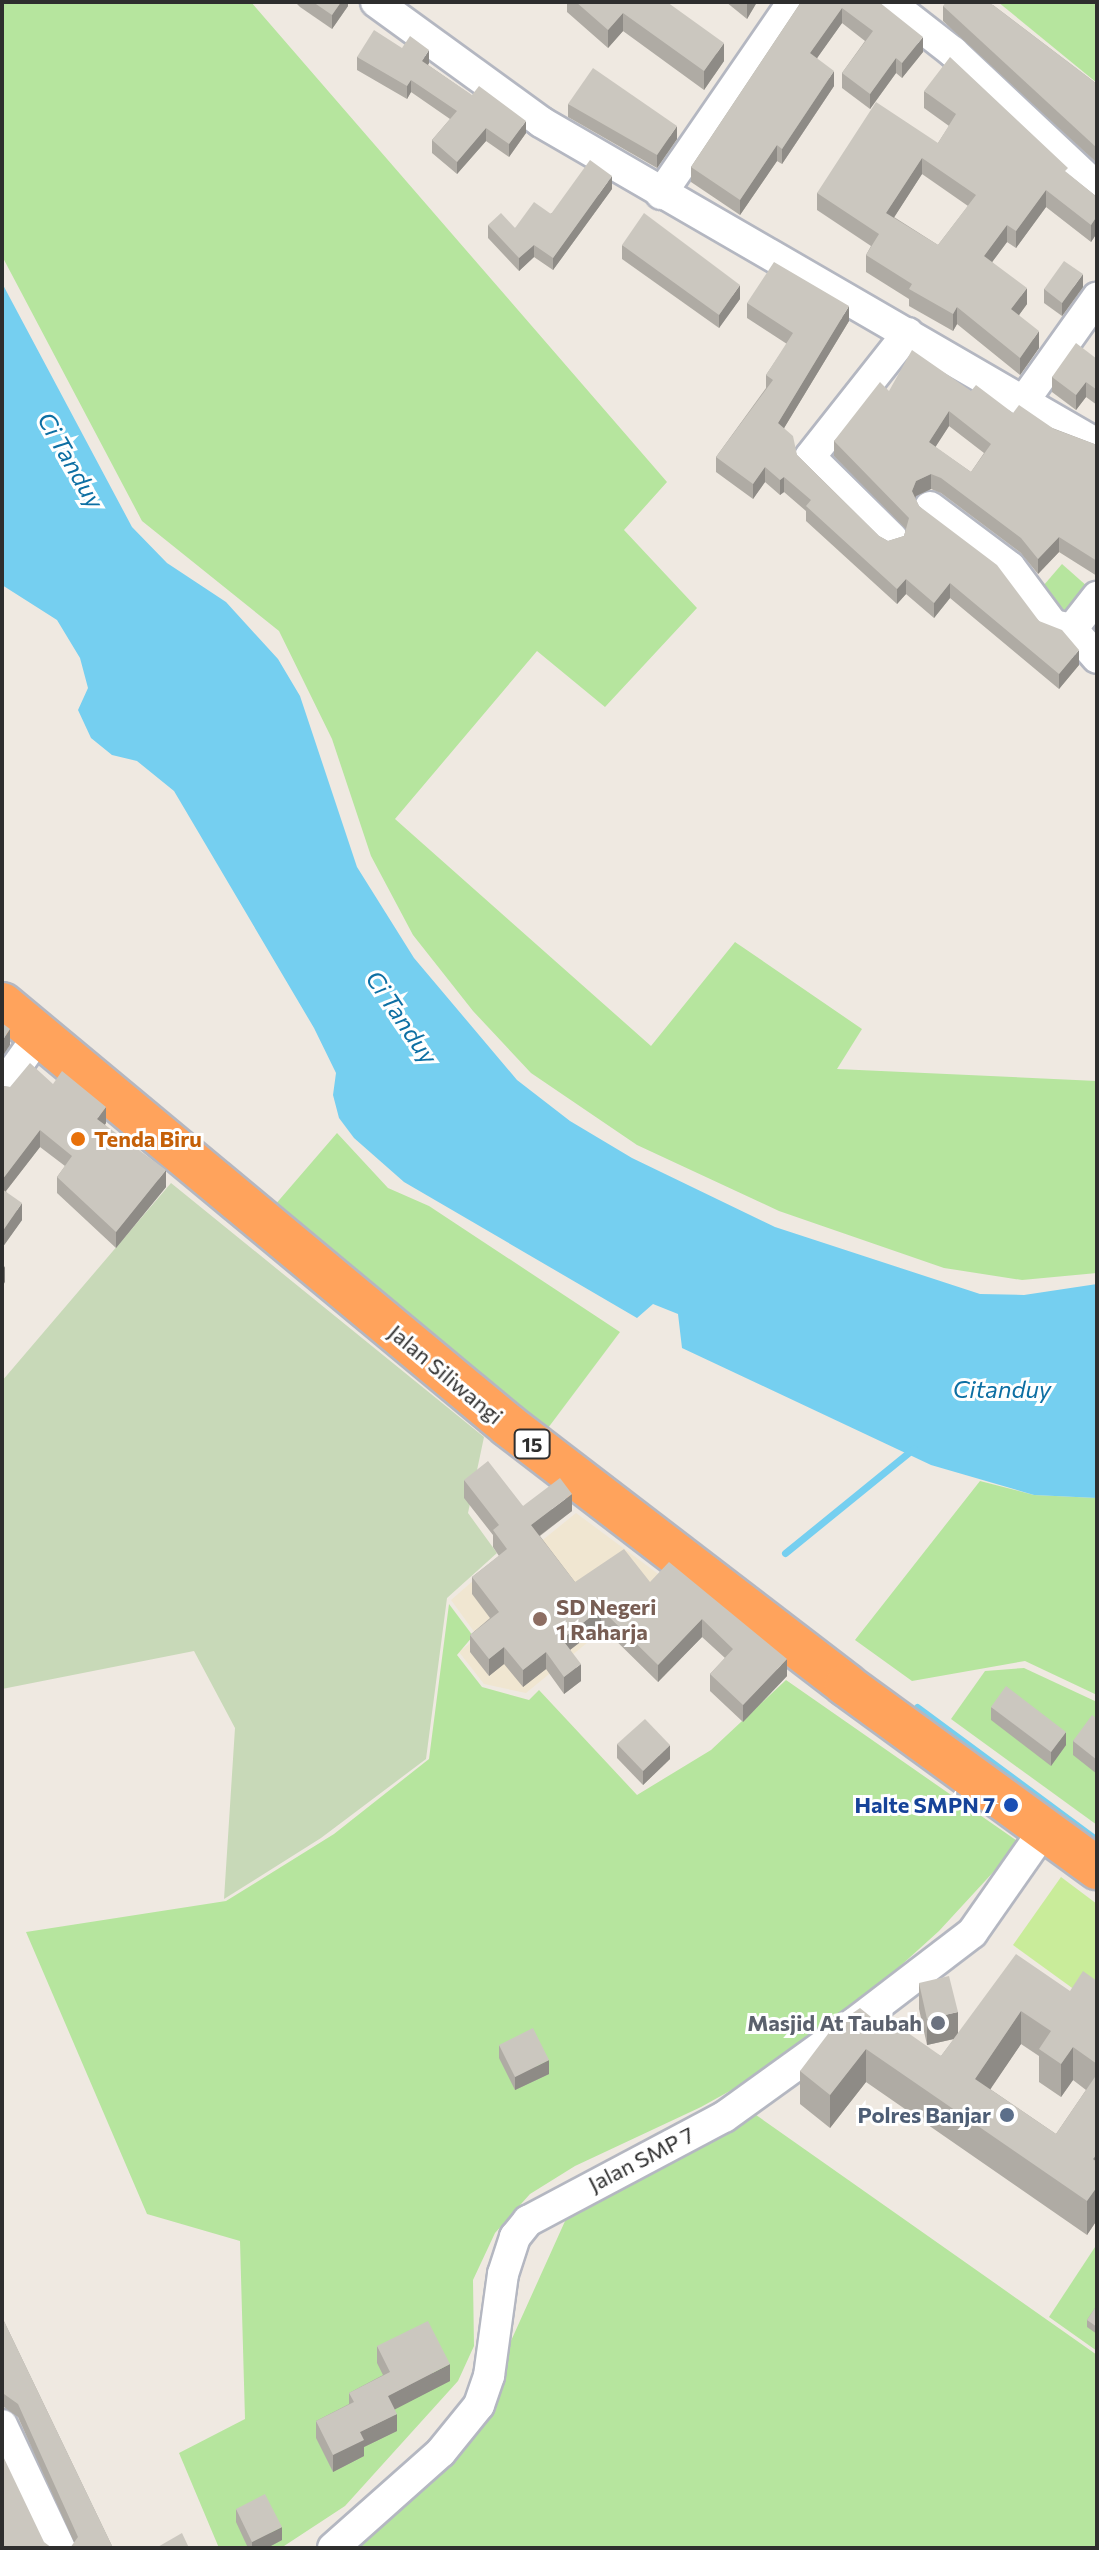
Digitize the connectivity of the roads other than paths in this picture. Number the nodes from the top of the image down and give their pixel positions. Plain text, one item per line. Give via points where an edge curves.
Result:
1 (376, 2) edge
2 (793, 2) edge
3 (889, 2) edge
4 (1097, 187) edge
5 (661, 194) junction
6 (1097, 298) edge
7 (908, 333) junction
8 (1023, 402) junction
9 (1097, 444) edge
10 (930, 507) dead end
11 (892, 538) edge
12 (1097, 597) edge
13 (1072, 629) junction
14 (1097, 658) edge
15 (2, 1004) edge
16 (39, 1035) junction
17 (2, 1087) edge
18 (1044, 1830) junction
19 (1097, 1868) edge
20 (2, 2425) edge
21 (60, 2548) edge
22 (333, 2548) edge

1 - 5 street via 541,122
2 - 5 street
3 - 4 street via 953,52
5 - 7 street
6 - 8 street
7 - 8 street
7 - 11 street via 810,457
8 - 9 street
10 - 13 street via 1010,567 1053,625
12 - 13 street
13 - 14 street
15 - 16 highway, Jalan Siliwangi / 15
16 - 17 street
16 - 18 highway, Jalan Siliwangi / 15 via 509,1426
18 - 19 highway, Jalan Siliwangi / 15
18 - 22 street, Jalan SMP 7 via 972,1933 853,2024 724,2117 528,2221 515,2237 503,2274 489,2376 479,2405 441,2452
20 - 21 street

